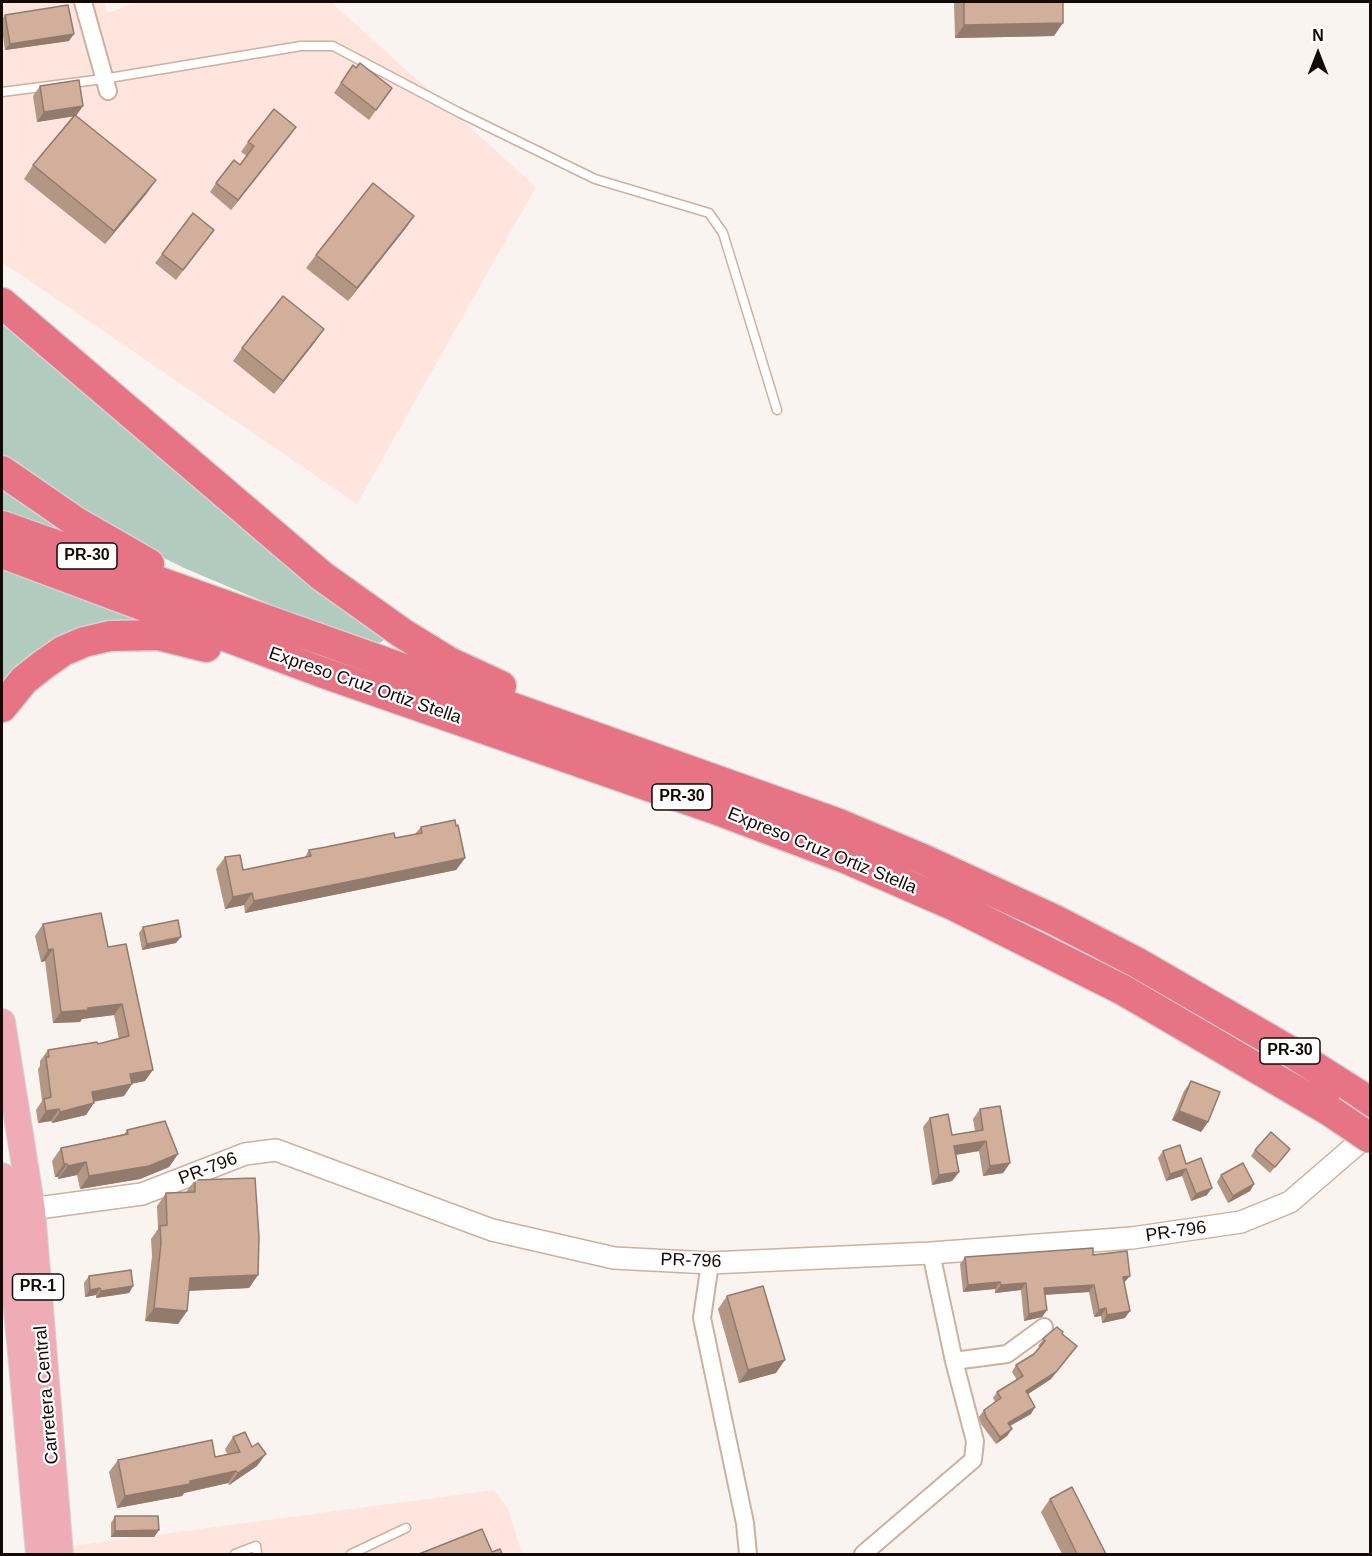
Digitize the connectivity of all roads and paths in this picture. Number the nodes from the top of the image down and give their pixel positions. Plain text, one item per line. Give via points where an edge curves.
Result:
1 (83, 2) edge
2 (106, 85) junction
3 (2, 92) edge
4 (2, 303) edge
5 (777, 410) dead end
6 (2, 471) edge
7 (2, 526) edge
8 (2, 553) edge
9 (172, 587) junction
10 (321, 672) junction
11 (2, 707) edge
12 (610, 743) junction
13 (2, 1022) edge
14 (1362, 1096) edge
15 (1371, 1133) edge
16 (1371, 1138) edge
17 (2, 1176) edge
18 (19, 1211) junction
19 (931, 1253) junction
20 (710, 1263) junction
21 (1044, 1327) dead end
22 (954, 1361) junction
23 (406, 1528) dead end
24 (39, 1554) edge
25 (60, 1554) edge
26 (235, 1554) edge
27 (257, 1554) edge
28 (351, 1554) edge
29 (748, 1554) edge
30 (863, 1554) edge

1 - 2 street
2 - 3 lane
2 - 5 lane via 301,46 333,46 595,179 709,213 723,233
4 - 12 highway via 322,576 450,662
6 - 9 highway via 76,522 151,565
7 - 9 highway, Expreso Cruz Ortiz Stella / PR-30
8 - 10 highway, Expreso Cruz Ortiz Stella / PR-30
9 - 12 highway, Expreso Cruz Ortiz Stella / PR-30
10 - 11 highway via 249,661 158,635 110,636 84,642 42,664
10 - 16 highway, Expreso Cruz Ortiz Stella / PR-30, bridge via 705,805 867,867 1113,985
12 - 14 highway, Expreso Cruz Ortiz Stella / PR-30 via 839,824 979,884 1136,962
13 - 18 main road, Carretera Central / PR-1
15 - 19 street, PR-796 / PR-796 via 1290,1202 1241,1222 1132,1238
17 - 18 main road, Carretera Central / PR-1
18 - 20 street, PR-796 / PR-796 via 142,1194 245,1154 276,1150 492,1230 614,1258
18 - 24 main road, Carretera Central / PR-1
18 - 25 main road, Carretera Central / PR-1
19 - 20 street, PR-796 / PR-796
19 - 22 street
20 - 29 street via 702,1318 746,1523
21 - 22 street via 1007,1354
22 - 30 street via 975,1442 973,1460
23 - 28 lane
26 - 27 lane via 256,1546

